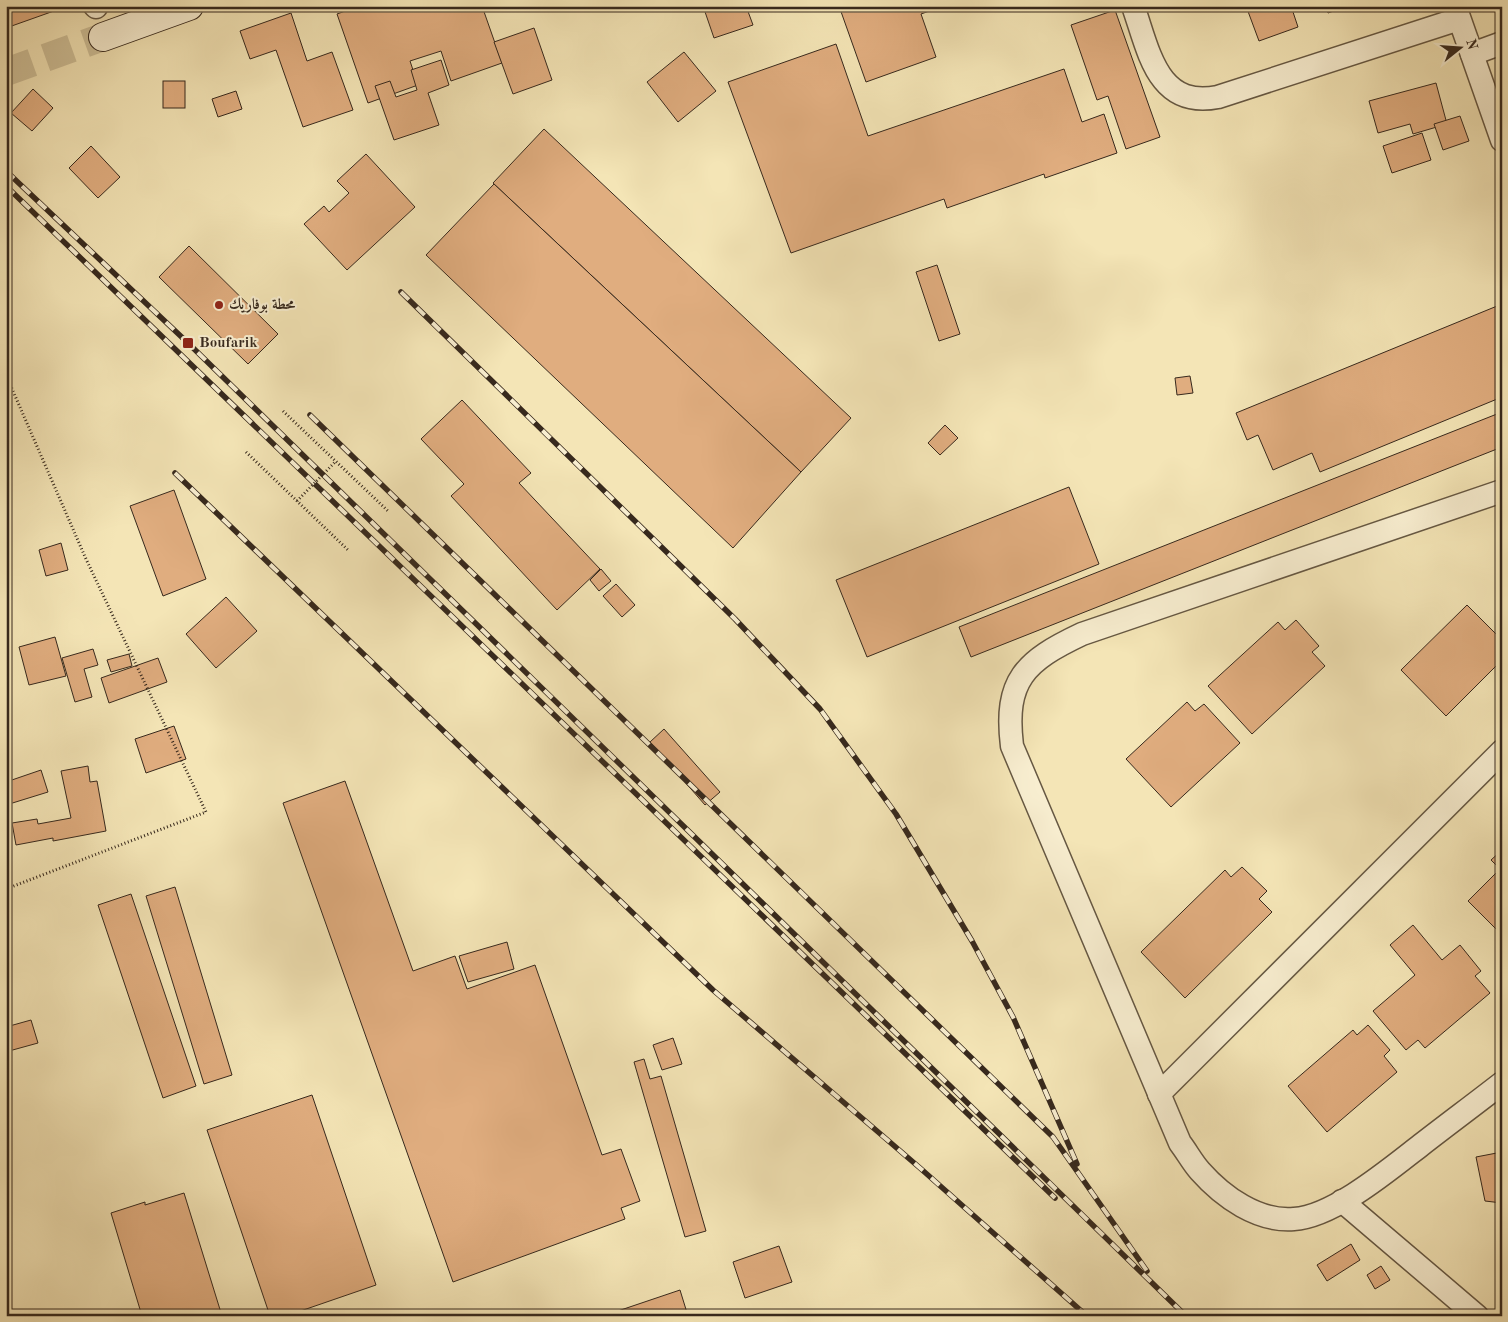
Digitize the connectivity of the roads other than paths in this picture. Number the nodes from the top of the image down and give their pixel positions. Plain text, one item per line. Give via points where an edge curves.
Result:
1 (189, 6) edge
2 (1134, 6) edge
3 (1457, 13) edge
4 (103, 37) tunnel mouth
5 (1502, 43) edge
6 (1472, 54) junction
7 (1502, 140) edge
8 (1502, 490) edge
9 (1502, 751) edge
10 (1502, 1083) edge
11 (1159, 1094) junction
12 (1342, 1201) junction
13 (1477, 1316) edge

1 - 4 main road
2 - 3 street via 1156,72 1172,90 1204,100
3 - 6 street
5 - 6 street
6 - 7 street
8 - 11 street via 1082,634 1053,647 1032,663 1018,680 1011,702 1009,725 1012,746
9 - 11 street
10 - 12 street
11 - 12 street via 1180,1143 1200,1171 1230,1200 1263,1216 1294,1220 1314,1216
12 - 13 street

